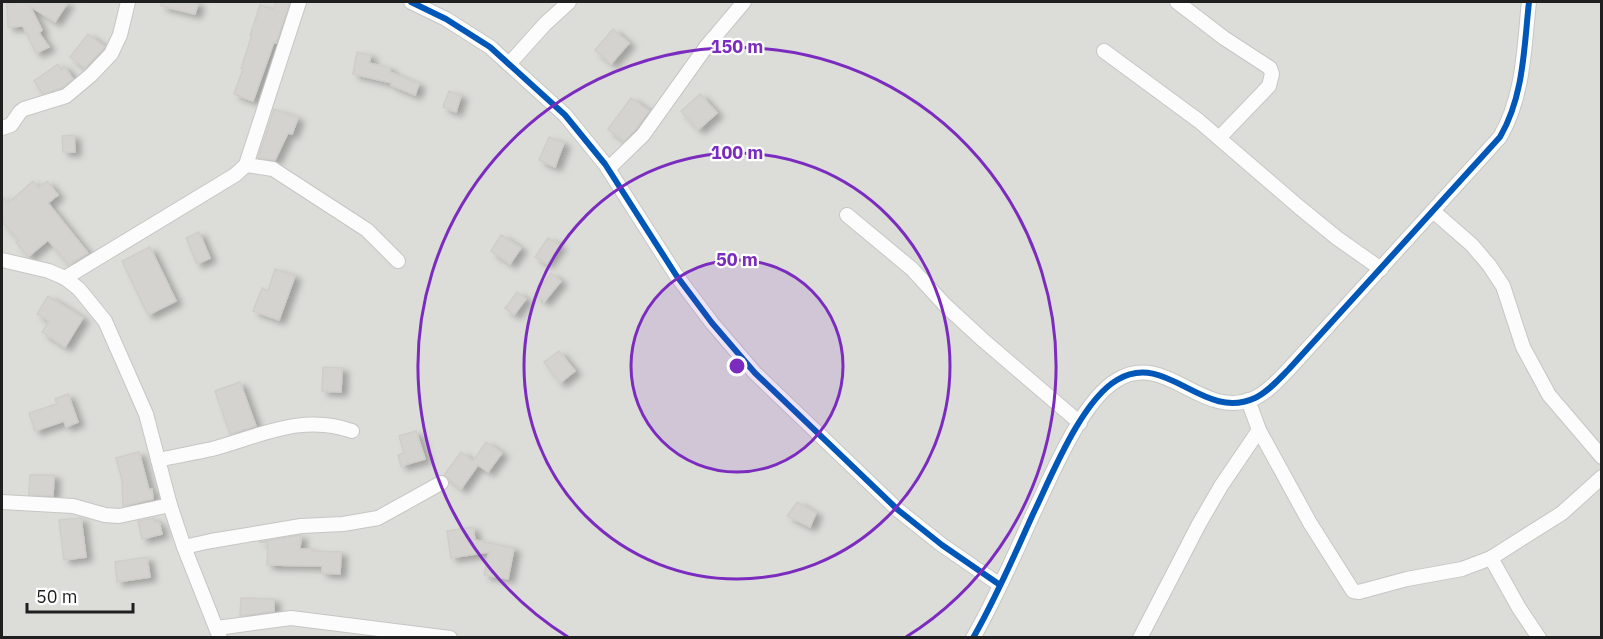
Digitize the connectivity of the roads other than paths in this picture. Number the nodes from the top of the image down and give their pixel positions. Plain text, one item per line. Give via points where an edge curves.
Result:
1 (128, 2) edge
2 (299, 2) edge
3 (411, 2) edge
4 (569, 2) edge
5 (744, 2) edge
6 (1177, 2) edge
7 (1528, 2) edge
8 (1104, 51) dead end
9 (509, 64) junction
10 (2, 128) edge
11 (1220, 137) junction
12 (246, 165) junction
13 (608, 170) junction
14 (1433, 211) junction
15 (847, 215) dead end
16 (2, 260) edge
17 (398, 261) dead end
18 (1381, 269) junction
19 (65, 278) junction
20 (1248, 400) junction
21 (1080, 423) junction
22 (1259, 430) junction
23 (352, 431) dead end
24 (1602, 457) edge
25 (158, 460) junction
26 (1602, 477) edge
27 (441, 483) dead end
28 (2, 502) edge
29 (170, 505) junction
30 (184, 547) junction
31 (1491, 558) junction
32 (1000, 585) junction
33 (218, 633) edge
34 (450, 638) edge
35 (973, 638) edge
36 (1140, 638) edge
37 (1539, 638) edge

1 - 10 street via 111,54 91,75 66,96 24,109 11,125
2 - 12 street
3 - 9 street via 490,46
4 - 9 street
5 - 13 street via 706,47 643,135
6 - 11 street via 1270,68 1272,74 1269,86
7 - 14 street via 1522,72 1508,124
8 - 11 street
9 - 13 street via 565,115
11 - 18 street via 1299,207
12 - 17 street via 273,169 367,230
12 - 19 street
13 - 32 street via 682,283 755,373 898,510
14 - 18 street
14 - 24 street via 1489,265 1503,286 1523,347 1549,395
15 - 21 street via 912,269 983,340
16 - 19 street
18 - 20 street via 1270,388
19 - 25 street via 105,321 146,414
20 - 21 street via 1210,400 1159,374 1130,373 1097,398
20 - 22 street
21 - 32 street via 1067,442
22 - 31 street via 1353,591 1462,569
22 - 36 street via 1199,524
23 - 25 street via 324,423 292,426
25 - 29 street
26 - 31 street via 1562,513
27 - 30 street via 378,518 301,526
28 - 29 street via 73,506 119,516
29 - 30 street
30 - 33 street
31 - 37 street
32 - 35 street
33 - 34 street via 291,618

